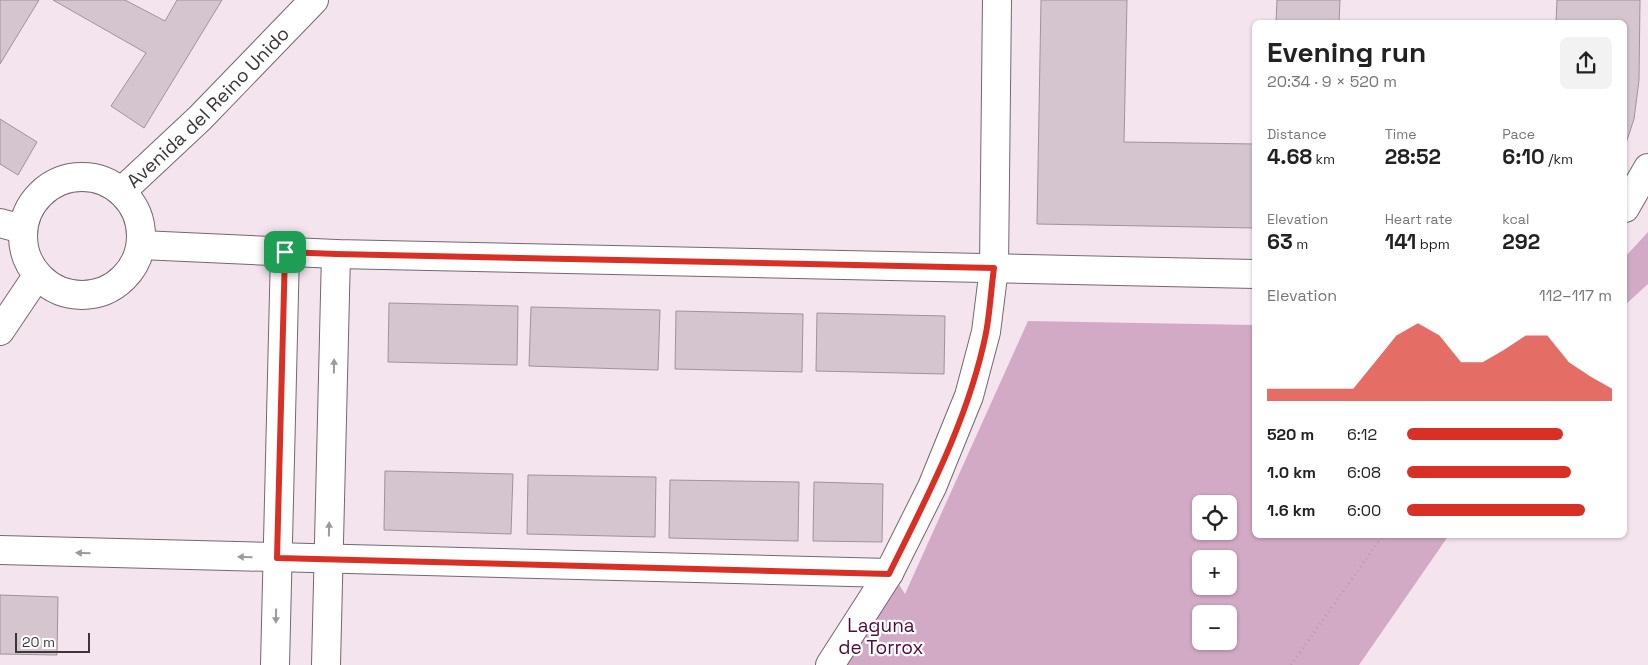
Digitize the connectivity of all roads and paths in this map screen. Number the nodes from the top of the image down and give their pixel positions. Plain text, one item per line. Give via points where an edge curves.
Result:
1 (314, 0) edge
2 (997, 0) edge
3 (1648, 168) edge
4 (122, 191) junction
5 (1627, 205) edge
6 (11, 226) edge
7 (141, 245) junction
8 (285, 252) junction
9 (336, 254) junction
10 (994, 268) junction
11 (1252, 274) edge
12 (37, 276) junction
13 (0, 331) edge
14 (1381, 538) edge
15 (0, 550) edge
16 (277, 558) junction
17 (329, 559) junction
18 (889, 574) junction
19 (274, 665) edge
20 (326, 665) edge
21 (830, 665) edge
22 (1291, 665) edge

1 - 4 street, Avenida del Reino Unido via 200,118
2 - 10 street
3 - 5 street
4 - 6 street via 97,178 69,178 52,184 37,196
4 - 7 street via 138,215
6 - 12 street
7 - 8 street
7 - 12 street via 135,263 124,278 108,290 90,295 70,294 52,288
8 - 9 street
8 - 16 street
9 - 10 street
17 -> 9 street
10 - 11 street
10 - 18 street via 986,332 969,396 932,488
12 - 13 street
14 - 22 path
16 -> 15 street
16 - 17 street
16 -> 19 street
17 - 18 street
17 - 20 street
18 - 21 street

